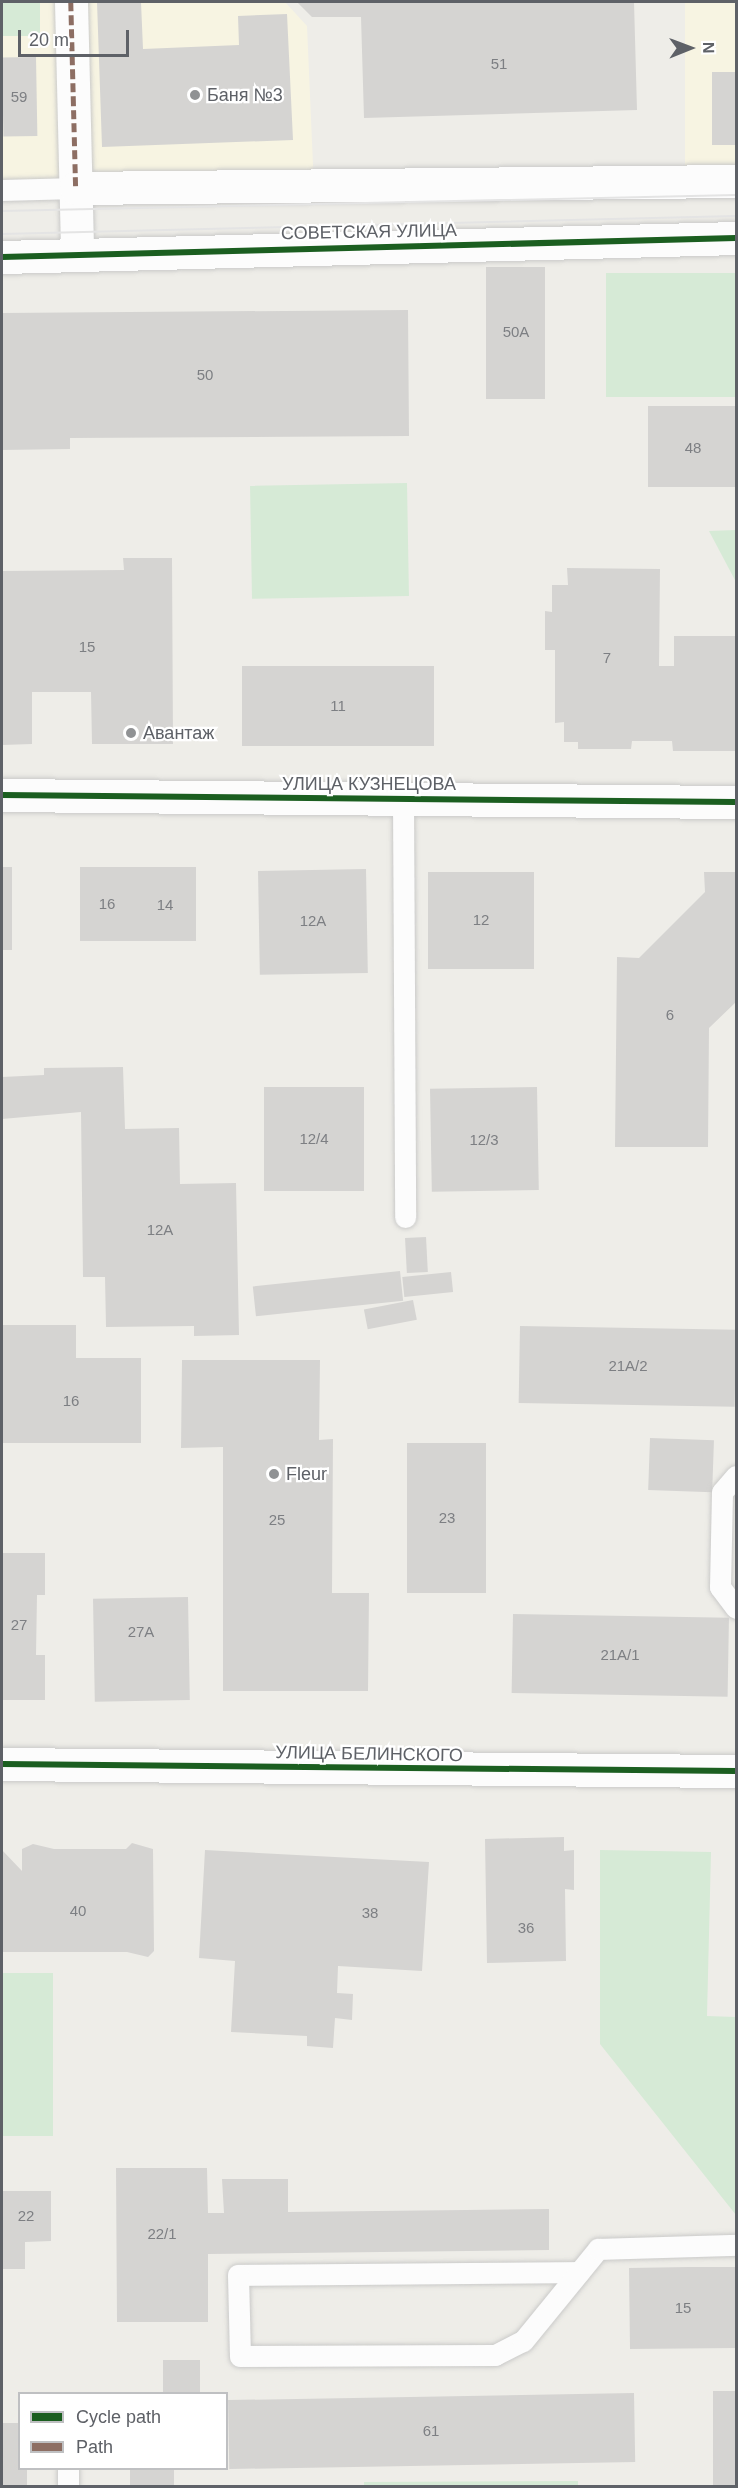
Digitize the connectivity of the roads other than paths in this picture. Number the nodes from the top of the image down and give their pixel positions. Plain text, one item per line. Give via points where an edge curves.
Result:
1 (71, 2) edge
2 (736, 181) edge
3 (76, 188) junction
4 (2, 190) edge
5 (736, 238) edge
6 (77, 254) junction
7 (2, 257) edge
8 (2, 795) edge
9 (403, 798) junction
10 (736, 802) edge
11 (405, 1217) dead end
12 (736, 1476) edge
13 (736, 1608) edge
14 (2, 1764) edge
15 (736, 1772) edge
16 (736, 2245) edge
17 (579, 2272) junction
18 (68, 2470) edge
19 (68, 2487) edge

1 - 3 street
2 - 3 street
3 - 4 lane
3 - 6 street
5 - 6 street, СОВЕТСКАЯ УЛИЦА
6 - 7 street, СОВЕТСКАЯ УЛИЦА
8 - 9 street, УЛИЦА КУЗНЕЦОВА
9 - 10 street, УЛИЦА КУЗНЕЦОВА
9 - 11 lane
12 - 13 lane via 722,1492 720,1587
14 - 15 street, УЛИЦА БЕЛИНСКОГО
16 - 17 lane via 598,2248
17 - 17 lane via 238,2275 240,2356 495,2355 523,2341
18 - 19 lane

